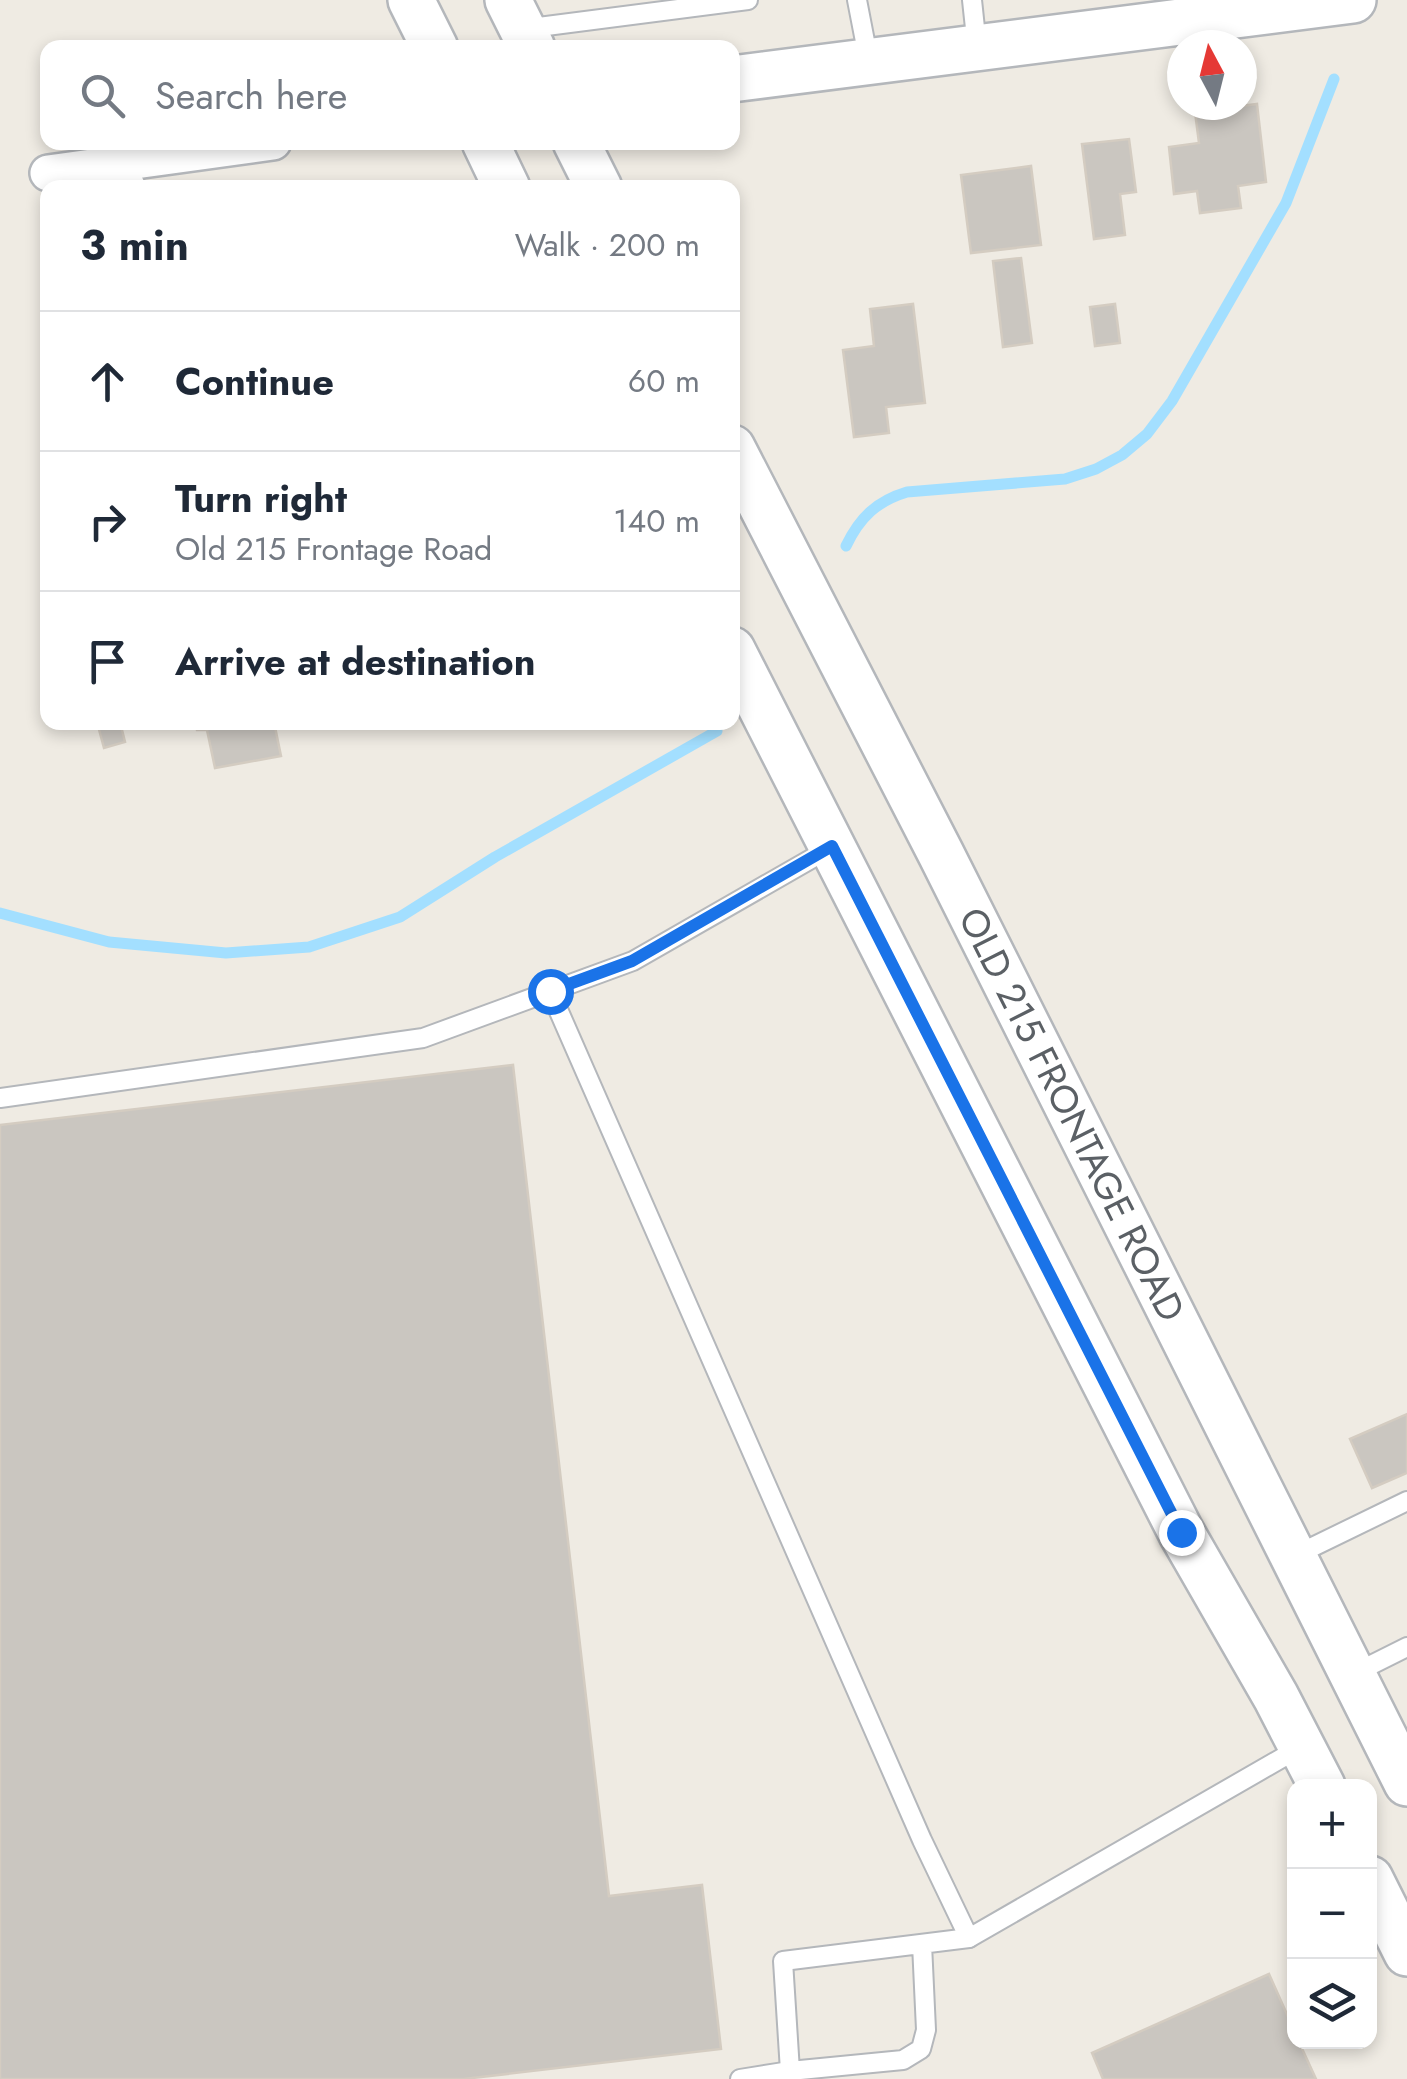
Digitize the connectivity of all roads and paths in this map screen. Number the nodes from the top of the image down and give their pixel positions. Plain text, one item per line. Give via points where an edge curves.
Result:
1 (411, 0) edge
2 (748, 0) edge
3 (857, 0) edge
4 (972, 0) edge
5 (1353, 0) edge
6 (521, 26) edge
7 (431, 40) edge
8 (977, 48) junction
9 (869, 62) junction
10 (740, 78) edge
11 (239, 150) edge
12 (489, 150) edge
13 (580, 150) edge
14 (132, 175) edge
15 (52, 180) edge
16 (503, 180) edge
17 (595, 180) edge
18 (740, 464) edge
19 (740, 666) edge
20 (832, 846) junction
21 (550, 991) junction
22 (0, 1098) edge
23 (1407, 1501) edge
24 (1293, 1556) junction
25 (1407, 1647) edge
26 (1352, 1674) junction
27 (1302, 1746) junction
28 (1318, 1779) edge
29 (1407, 1782) edge
30 (1377, 1893) edge
31 (968, 1938) junction
32 (922, 1944) junction
33 (1407, 1953) edge
34 (790, 2071) junction
35 (740, 2079) edge

1 - 7 street
2 - 6 lane
3 - 9 lane
4 - 8 lane
5 - 8 street
8 - 9 street
9 - 10 street
11 - 14 street
12 - 16 street
13 - 17 street
14 - 15 street
18 - 24 street, OLD 215 FRONTAGE ROAD
19 - 20 street
20 - 21 lane via 632,961
20 - 27 street via 1181,1532
21 - 22 lane via 423,1038
21 - 31 lane
23 - 24 lane
24 - 26 street, OLD 215 FRONTAGE ROAD
25 - 26 lane
26 - 29 street, OLD 215 FRONTAGE ROAD
27 - 28 street
27 - 31 lane
30 - 33 street
31 - 32 lane
32 - 34 lane via 921,2049 903,2060
32 - 34 lane via 782,1961
34 - 35 lane

